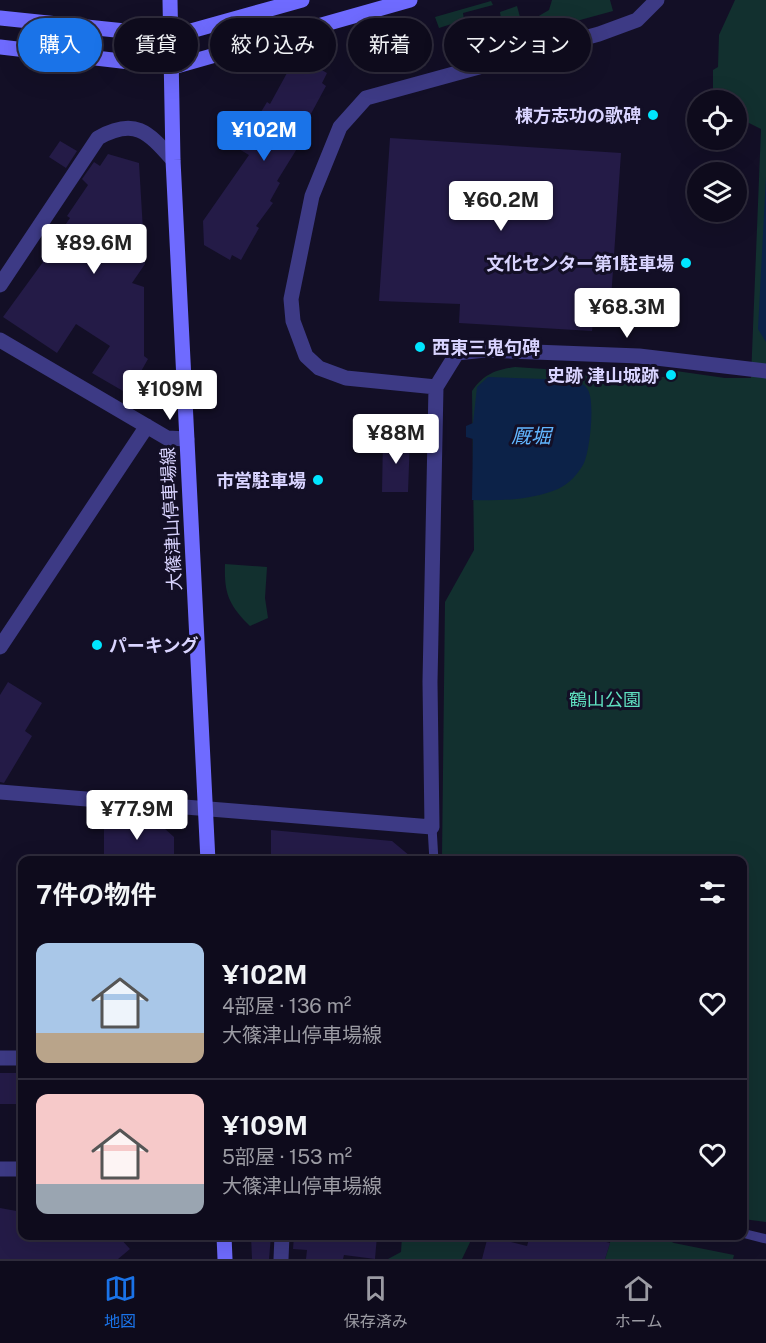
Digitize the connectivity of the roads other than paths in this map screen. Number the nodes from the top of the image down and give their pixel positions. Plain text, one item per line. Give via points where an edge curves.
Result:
1 (170, 0) edge
2 (302, 0) edge
3 (410, 0) edge
4 (657, 0) edge
5 (0, 18) edge
6 (172, 18) edge
7 (198, 29) edge
8 (114, 30) edge
9 (0, 47) edge
10 (114, 61) edge
11 (198, 61) edge
12 (173, 72) edge
13 (173, 160) junction
14 (0, 285) edge
15 (0, 340) edge
16 (766, 371) edge
17 (436, 387) junction
18 (147, 426) junction
19 (187, 439) junction
20 (0, 647) edge
21 (0, 792) edge
22 (206, 810) junction
23 (432, 827) junction
24 (208, 856) edge
25 (434, 856) edge
26 (18, 1058) edge
27 (0, 1059) edge
28 (0, 1169) edge
29 (18, 1169) edge
30 (747, 1234) edge
31 (766, 1239) edge
32 (224, 1240) edge
33 (282, 1240) edge
34 (225, 1259) edge
35 (280, 1259) edge

1 - 6 main road, 大篠津山停車場線
2 - 7 main road
3 - 11 main road
4 - 17 street via 637,20 599,34 366,98 340,127 312,196 291,300 298,340 306,356 319,368 346,378
5 - 8 main road
9 - 10 main road
12 - 13 main road, 大篠津山停車場線
13 - 14 street via 150,135 137,128 115,128 98,138
13 - 19 main road, 大篠津山停車場線
15 - 18 street
16 - 17 street via 658,358 485,350 457,353
17 - 23 street via 430,682
18 - 19 street via 167,438
18 - 20 street
19 - 22 main road, 大篠津山停車場線
21 - 22 street
22 - 23 street
22 - 24 main road, 大篠津山停車場線
23 - 25 lane
26 - 27 street
28 - 29 street
30 - 31 lane
32 - 34 main road
33 - 35 street

